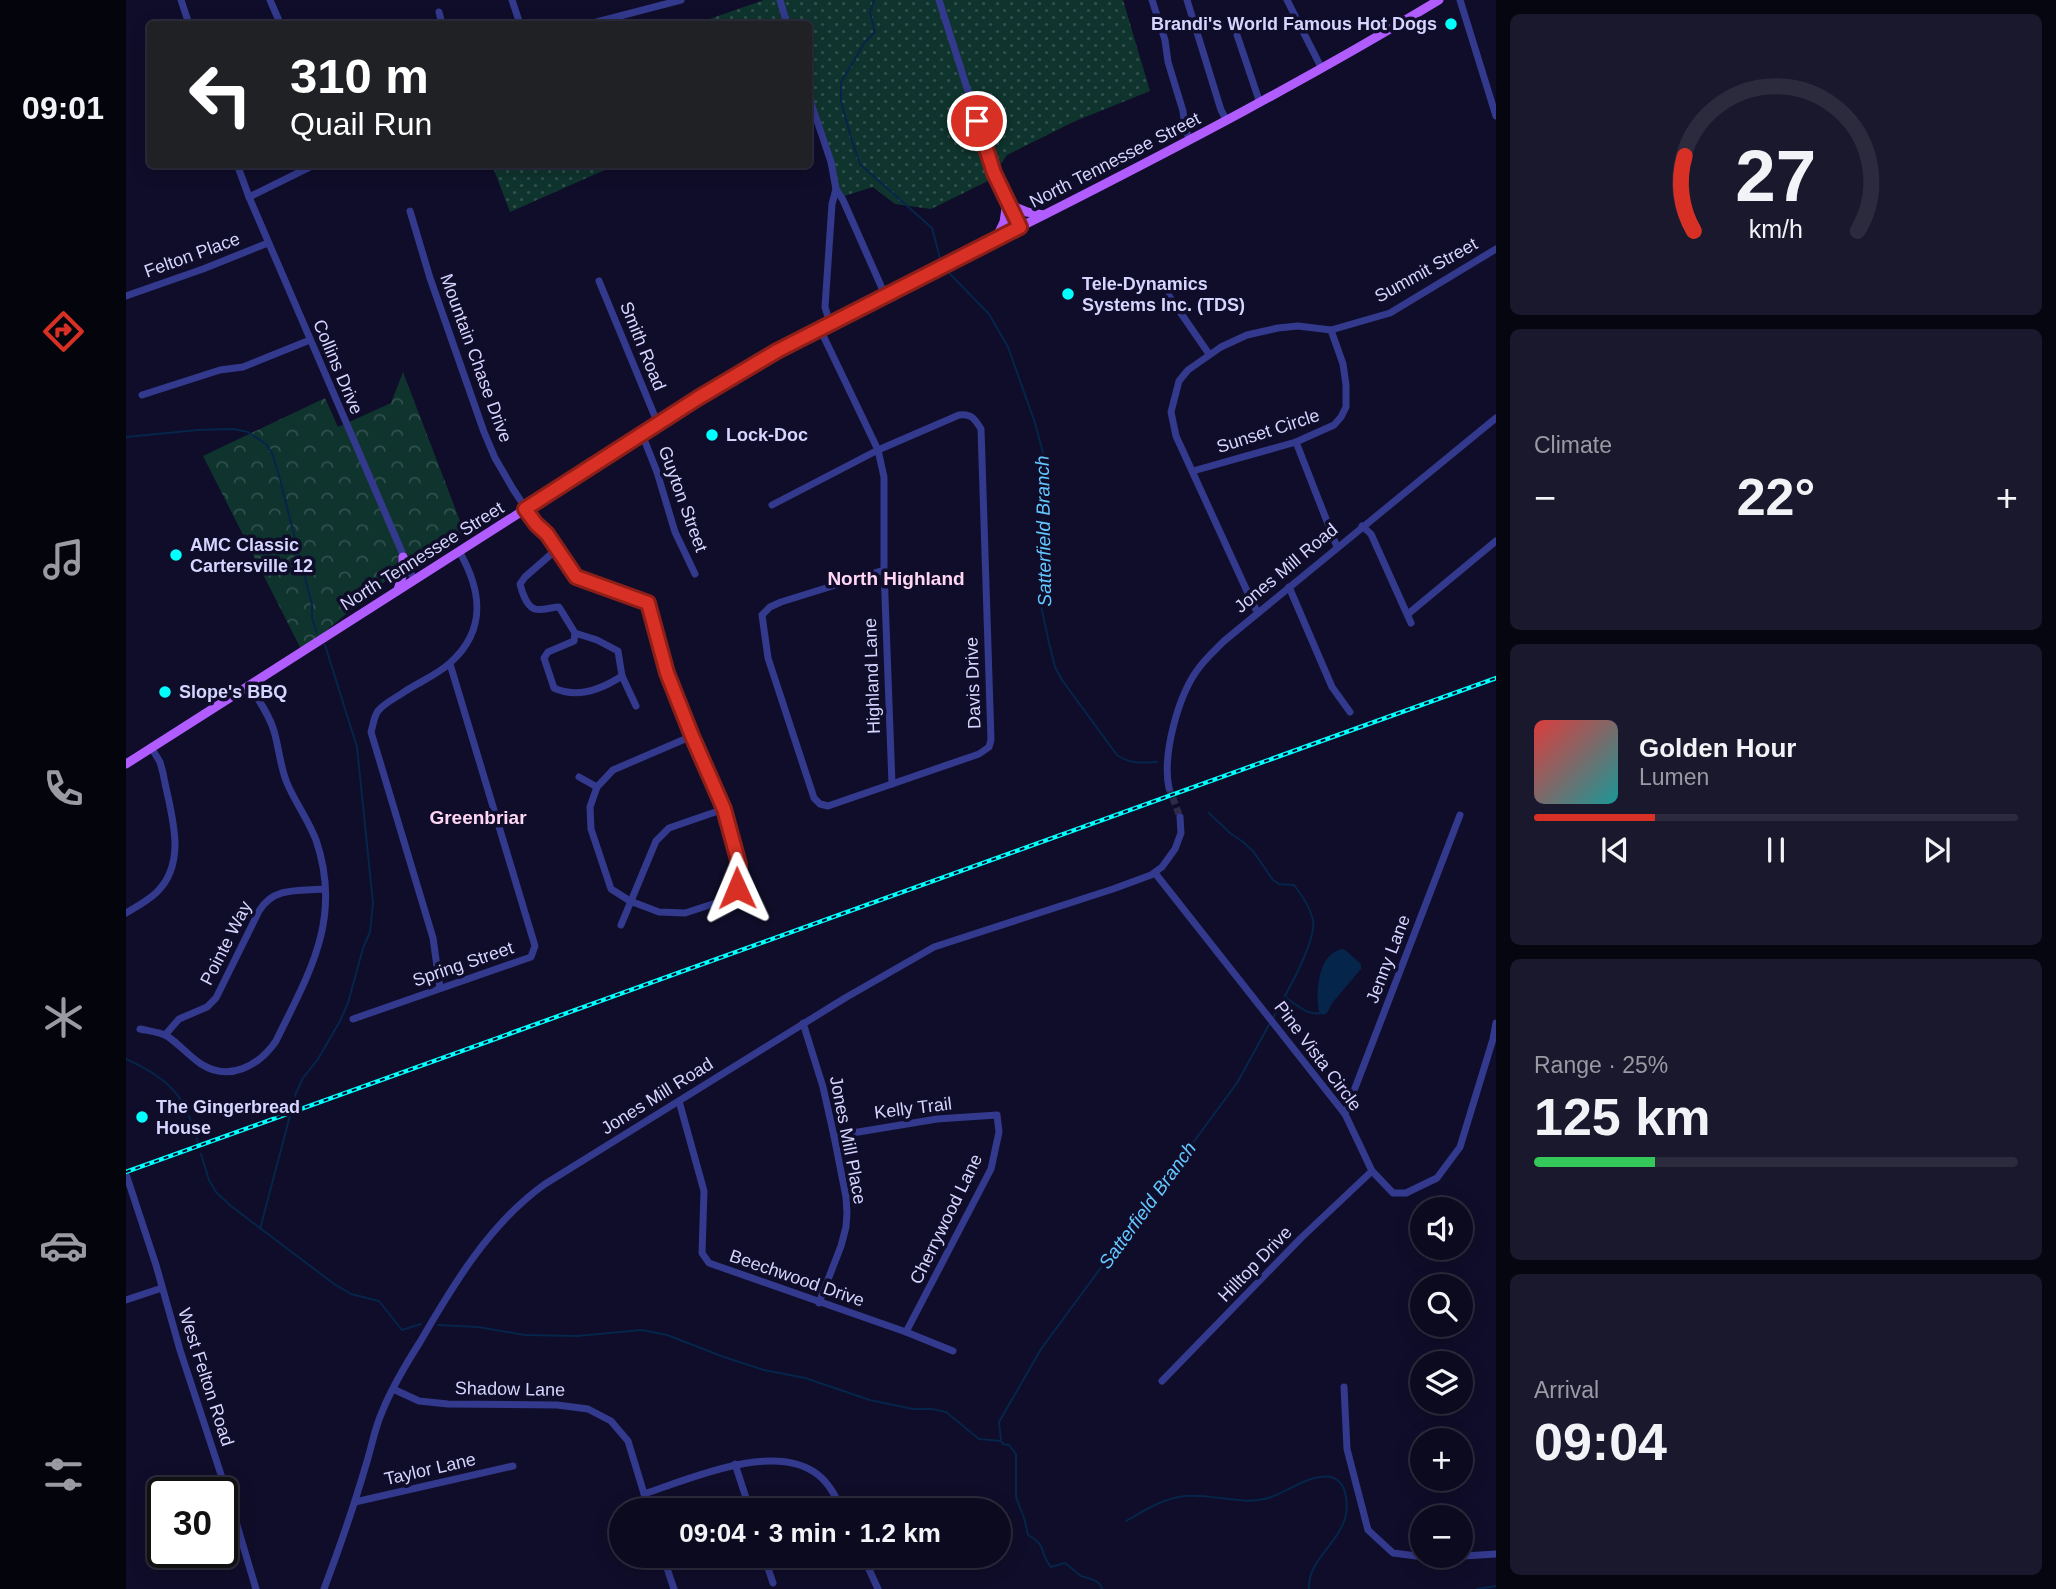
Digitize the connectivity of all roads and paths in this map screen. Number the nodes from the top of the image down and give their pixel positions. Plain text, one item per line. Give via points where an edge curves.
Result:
1 (176, 0) edge
2 (181, 0) edge
3 (270, 0) edge
4 (512, 0) edge
5 (681, 0) edge
6 (780, 0) edge
7 (939, 0) edge
8 (1152, 0) edge
9 (1187, 0) edge
10 (1287, 0) edge
11 (1438, 0) edge
12 (1460, 0) edge
13 (439, 12) dead end
14 (187, 21) edge
15 (188, 21) edge
16 (279, 21) edge
17 (441, 21) edge
18 (519, 21) edge
19 (600, 21) edge
20 (786, 21) edge
21 (1237, 35) dead end
22 (1322, 69) junction
23 (1260, 103) junction
24 (812, 106) edge
25 (1496, 116) edge
26 (1227, 121) junction
27 (1190, 140) junction
28 (238, 168) edge
29 (308, 168) edge
30 (836, 189) junction
31 (249, 198) junction
32 (1008, 203) junction
33 (410, 211) dead end
34 (1045, 215) junction
35 (1020, 227) junction
36 (996, 239) junction
37 (268, 243) junction
38 (1496, 249) edge
39 (599, 281) dead end
40 (885, 295) junction
41 (126, 296) edge
42 (1169, 296) dead end
43 (825, 326) junction
44 (1331, 330) junction
45 (310, 340) junction
46 (1209, 354) junction
47 (142, 395) dead end
48 (1496, 418) edge
49 (658, 424) junction
50 (642, 434) junction
51 (1296, 442) junction
52 (878, 450) junction
53 (1193, 471) junction
54 (772, 505) dead end
55 (525, 509) junction
56 (1362, 526) junction
57 (1496, 541) edge
58 (1337, 547) junction
59 (557, 549) junction
60 (459, 551) junction
61 (403, 557) junction
62 (884, 570) junction
63 (695, 575) dead end
64 (414, 580) junction
65 (1289, 587) junction
66 (398, 590) junction
67 (1258, 612) junction
68 (1408, 614) junction
69 (1411, 623) dead end
70 (575, 633) junction
71 (450, 664) junction
72 (622, 676) junction
73 (249, 684) junction
74 (636, 706) dead end
75 (1350, 712) dead end
76 (692, 736) junction
77 (151, 747) junction
78 (126, 764) edge
79 (579, 777) dead end
80 (892, 784) junction
81 (597, 787) junction
82 (1169, 788) tunnel mouth
83 (724, 809) junction
84 (1460, 815) dead end
85 (1180, 817) tunnel mouth
86 (1155, 873) junction
87 (325, 889) junction
88 (630, 901) junction
89 (126, 913) edge
90 (621, 925) dead end
91 (440, 988) junction
92 (353, 1019) dead end
93 (803, 1023) junction
94 (1496, 1023) edge
95 (140, 1029) dead end
96 (165, 1035) junction
97 (1495, 1038) edge
98 (678, 1101) junction
99 (1345, 1114) junction
100 (997, 1115) joint
101 (834, 1136) junction
102 (1372, 1171) junction
103 (126, 1174) edge
104 (163, 1288) junction
105 (126, 1300) edge
106 (819, 1303) junction
107 (906, 1332) junction
108 (953, 1351) dead end
109 (1162, 1381) dead end
110 (1344, 1387) dead end
111 (393, 1390) junction
112 (736, 1464) junction
113 (513, 1466) dead end
114 (644, 1494) junction
115 (645, 1498) edge
116 (746, 1498) edge
117 (836, 1498) edge
118 (355, 1502) junction
119 (1496, 1553) edge
120 (667, 1568) edge
121 (768, 1568) edge
122 (868, 1568) edge
123 (773, 1583) dead end
124 (256, 1589) edge
125 (324, 1589) edge
126 (674, 1589) edge
127 (878, 1589) edge

1 - 14 street
2 - 15 street
3 - 16 street
4 - 18 street
5 - 19 street
6 - 20 street
7 - 32 street via 989,159
8 - 27 street
9 - 26 street
10 - 22 street
11 - 22 main road, North Tennessee Street
12 - 25 street
13 - 17 street
21 - 23 street
22 - 23 main road, North Tennessee Street
23 - 26 main road, North Tennessee Street
24 - 30 street
26 - 27 main road, North Tennessee Street
27 - 34 main road, North Tennessee Street
28 - 31 street, Collins Drive
29 - 31 street
30 - 40 street
30 - 43 street, Highland Lane
31 - 37 street, Collins Drive
32 - 34 main road
32 - 35 street
32 - 36 main road
33 - 55 street, Mountain Chase Drive via 484,432
34 - 35 main road, North Tennessee Street
35 - 36 main road, North Tennessee Street
36 - 40 main road, North Tennessee Street
37 - 41 street, Felton Place
37 - 45 street, Collins Drive
38 - 44 street, Summit Street via 1390,313
39 - 49 street, Smith Road
40 - 43 main road, North Tennessee Street
42 - 46 street
43 - 49 main road, North Tennessee Street
43 - 52 street, Highland Lane
44 - 46 street via 1278,328 1247,335
44 - 51 street, Sunset Circle via 1343,364 1346,407 1334,425
45 - 47 street via 243,367
45 - 61 street, Collins Drive
46 - 53 street via 1179,381 1171,412 1176,436
48 - 56 street, Jones Mill Road
49 - 50 main road, North Tennessee Street
50 - 55 main road, North Tennessee Street
50 - 63 street, Guyton Street via 675,532
51 - 53 street, Sunset Circle
51 - 58 street
52 - 54 street, Davis Drive
52 - 62 street, Highland Lane via 884,477
52 - 80 street, Davis Drive via 958,415 974,417 981,429 991,740 979,754
53 - 67 street
55 - 59 street, Mountain Chase Drive
55 - 60 main road, North Tennessee Street
56 - 58 street, Jones Mill Road
56 - 68 street via 1371,534
57 - 68 street
58 - 65 street, Jones Mill Road
59 - 70 street via 520,584 532,607 559,607
59 - 76 street, Mountain Chase Drive via 576,577 648,603 667,673
60 - 64 main road, North Tennessee Street
60 - 71 street via 472,578 477,617 471,639
61 - 64 street, Collins Drive
61 - 66 main road
62 - 80 street, Highland Lane
62 - 80 street, Davis Drive via 770,607 762,621 768,658 814,798 828,806
64 - 66 main road, North Tennessee Street
65 - 67 street, Jones Mill Road
65 - 75 street via 1332,687
66 - 73 main road, North Tennessee Street
67 - 82 street, Jones Mill Road via 1224,641 1188,684 1172,735
68 - 69 street
70 - 72 street via 618,651
70 - 72 street via 574,641 544,657 554,688 591,691
71 - 91 street via 378,711 371,732 433,938
71 - 91 street, Spring Street via 535,946 531,957
72 - 74 street
73 - 77 main road, North Tennessee Street
73 - 87 street via 269,718 286,781 311,828
76 - 81 street via 613,769
76 - 83 street
77 - 78 main road, North Tennessee Street
77 - 89 street via 163,773 176,850 167,881
79 - 81 street
81 - 88 street via 590,807 591,829 611,889
83 - 88 street via 668,828 656,841
83 - 88 street via 739,864 737,888 719,902 685,912 659,912
84 - 99 street, Jenny Lane
85 - 86 street via 1177,844
86 - 93 street, Jones Mill Road via 934,947
86 - 99 street, Pine Vista Circle
87 - 96 street, Pointe Way via 282,892 268,899 216,998 179,1019
87 - 96 street via 317,955 268,1053 247,1068 222,1072 202,1065
88 - 90 street
91 - 92 street, Spring Street
93 - 98 street, Jones Mill Road
93 - 101 street, Jones Mill Place
94 - 97 street, Pine Vista Circle
95 - 96 street
97 - 102 street, Pine Vista Circle via 1460,1147 1437,1178 1406,1193 1393,1193
98 - 106 street, Beechwood Drive via 705,1191 704,1258 709,1264
98 - 111 street, Jones Mill Road via 544,1184 515,1209 456,1284
99 - 102 street, Pine Vista Circle
100 - 101 street, Kelly Trail
100 - 107 street, Cherrywood Lane via 999,1132 991,1169
101 - 106 street, Jones Mill Place via 846,1196 846,1227
102 - 109 street, Hilltop Drive
103 - 104 street, West Felton Road
104 - 105 street
104 - 124 street, West Felton Road
106 - 107 street, Beechwood Drive
107 - 108 street, Beechwood Drive
110 - 119 street via 1347,1449 1368,1530 1393,1553 1432,1558
111 - 114 street, Shadow Lane via 419,1401 448,1404 589,1409 611,1421 628,1441
111 - 118 street, Jones Mill Road via 380,1415
112 - 114 street
112 - 116 street
112 - 117 street via 755,1461 804,1467 818,1475
113 - 118 street, Taylor Lane
114 - 115 street, Shadow Lane
118 - 125 street, Jones Mill Road
120 - 126 street
121 - 123 street
122 - 127 street

